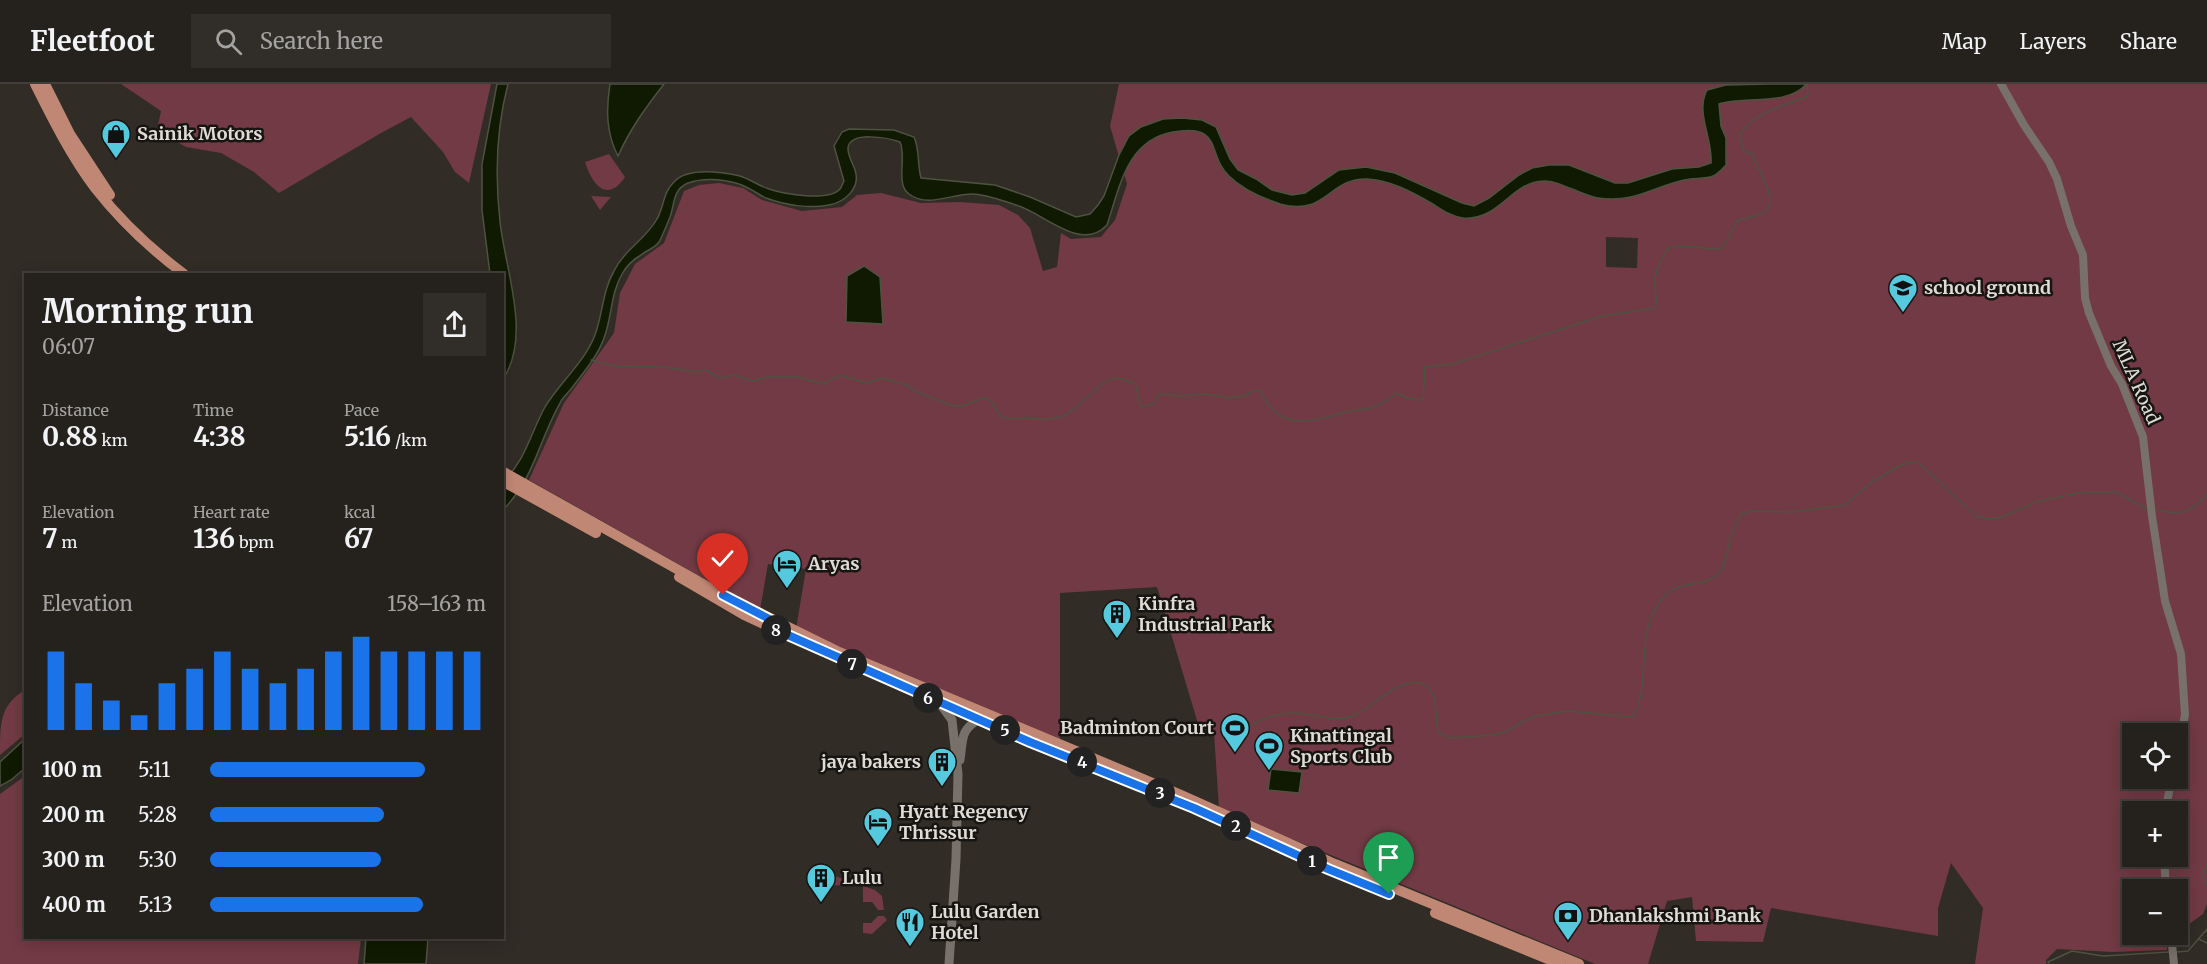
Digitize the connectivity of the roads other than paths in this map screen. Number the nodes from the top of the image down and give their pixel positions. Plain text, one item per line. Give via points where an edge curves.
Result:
1 (36, 84) edge
2 (45, 84) edge
3 (2001, 84) edge
4 (183, 273) edge
5 (193, 273) edge
6 (504, 472) edge
7 (504, 482) edge
8 (546, 502) junction
9 (773, 625) junction
10 (939, 702) junction
11 (980, 719) junction
12 (2183, 723) edge
13 (958, 774) junction
14 (2172, 945) edge
15 (950, 964) edge
16 (1560, 964) edge
17 (1579, 964) edge
18 (2174, 964) edge

1 - 4 main road via 67,147 95,188 138,234
2 - 5 main road via 103,186 123,210
3 - 12 street, MLA Road via 2057,179 2083,255 2089,313 2143,437 2165,601 2181,654
6 - 8 main road
7 - 8 main road
8 - 9 main road
9 - 10 main road
9 - 17 main road
10 - 11 main road
10 - 13 main road via 952,720
11 - 13 main road via 969,724 963,735
11 - 16 main road
13 - 15 main road
14 - 18 street

